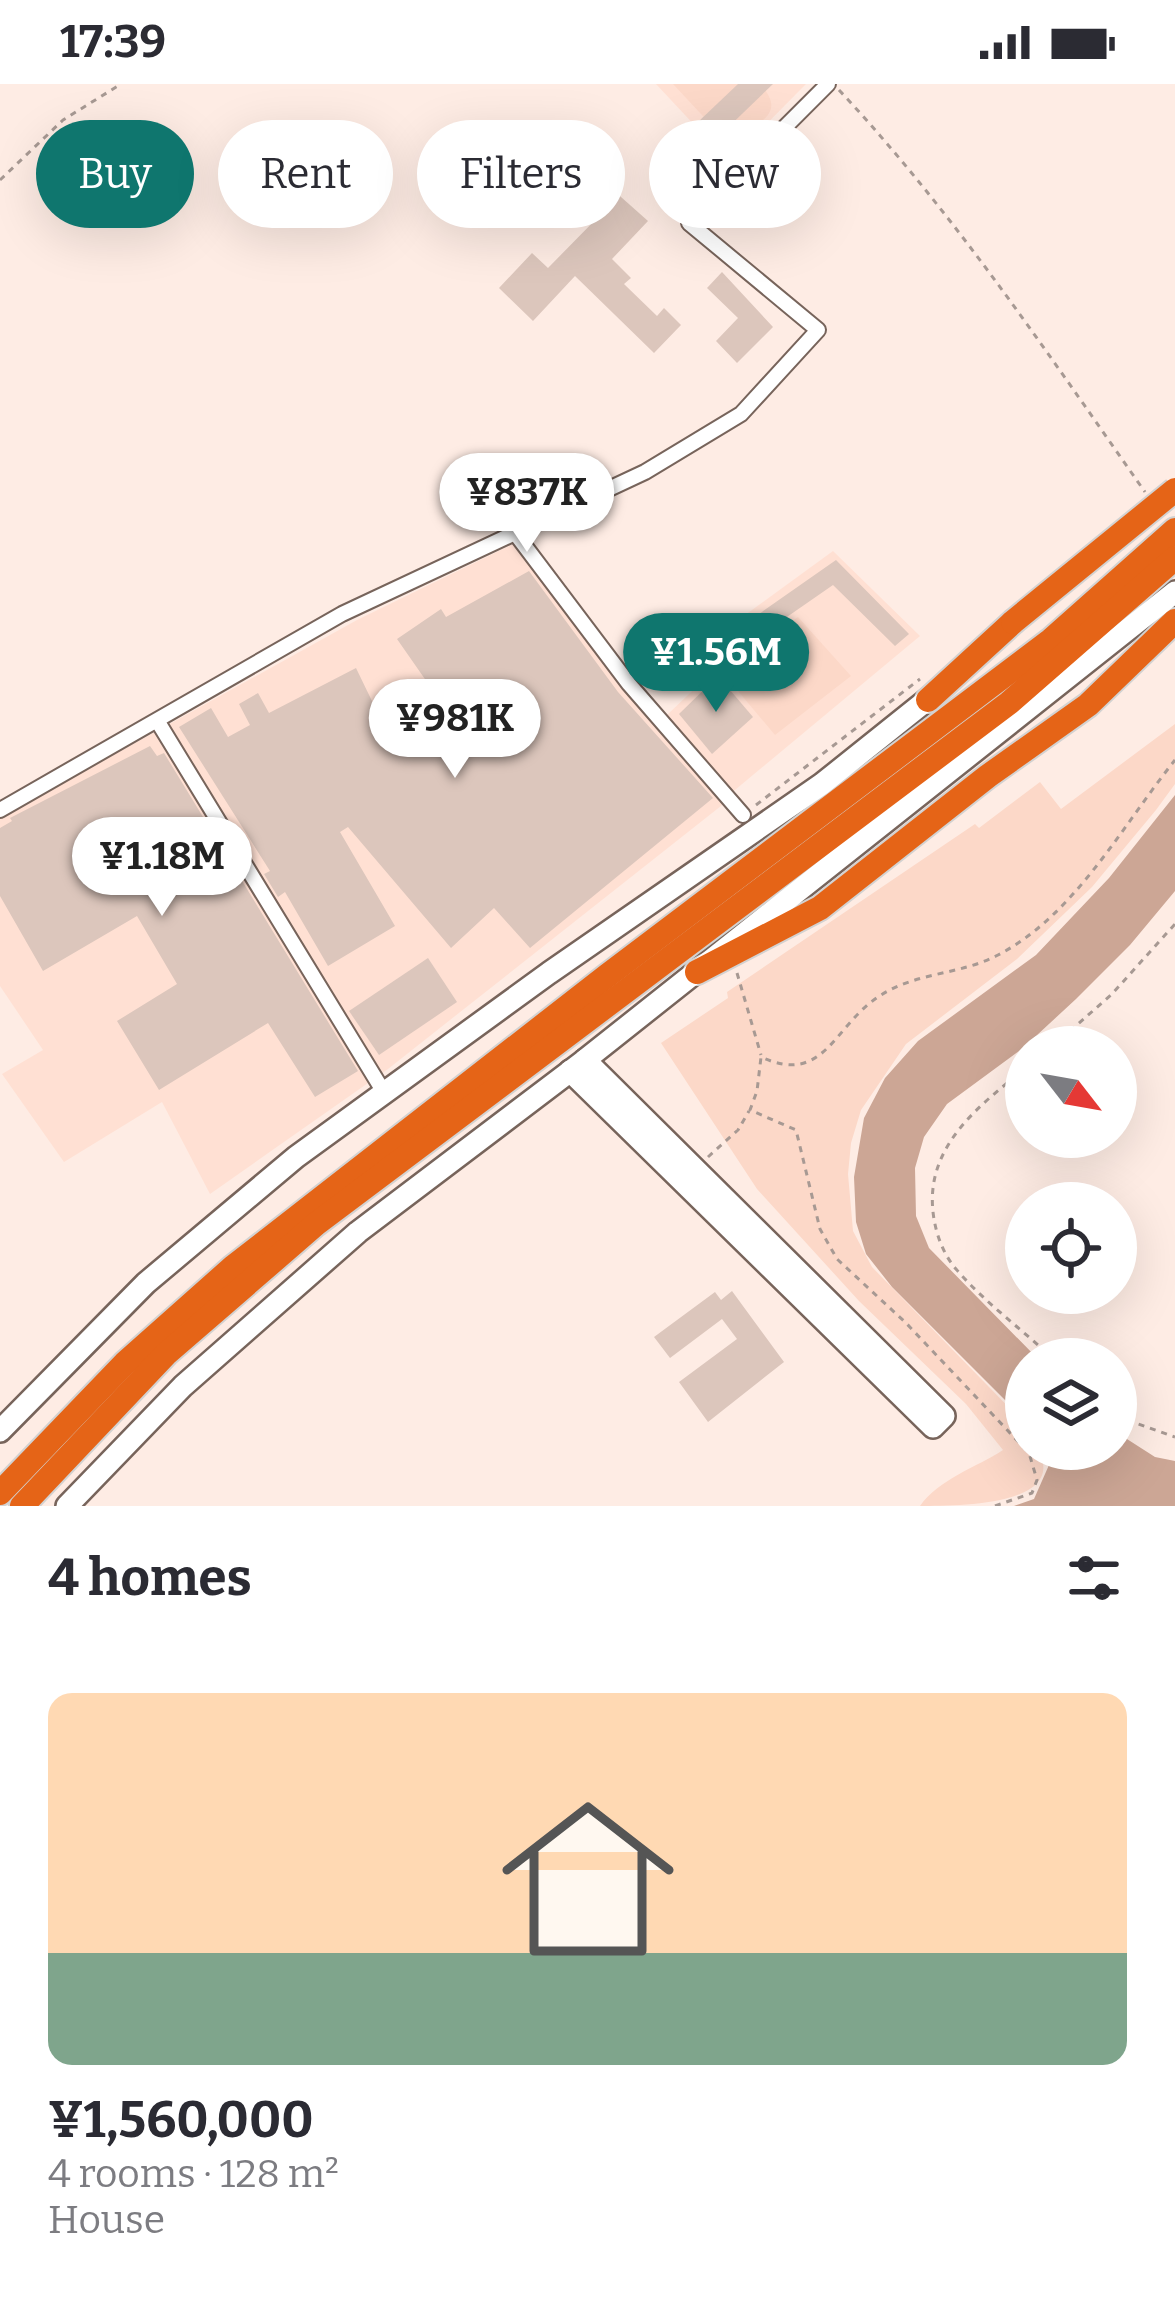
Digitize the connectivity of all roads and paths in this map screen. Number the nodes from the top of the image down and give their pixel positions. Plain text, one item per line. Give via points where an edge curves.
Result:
1 (121, 84) edge
2 (830, 84) edge
3 (0, 180) edge
4 (1171, 508) edge
5 (515, 533) junction
6 (1175, 558) edge
7 (1175, 592) edge
8 (1175, 621) edge
9 (927, 674) dead end
10 (928, 700) junction
11 (158, 722) junction
12 (1175, 760) edge
13 (0, 810) edge
14 (742, 815) joint
15 (1175, 924) edge
16 (697, 971) junction
17 (737, 971) dead end
18 (1076, 1026) edge
19 (761, 1057) junction
20 (577, 1065) junction
21 (1005, 1085) edge
22 (386, 1094) junction
23 (750, 1109) junction
24 (693, 1169) junction
25 (1030, 1338) edge
26 (1137, 1423) edge
27 (0, 1432) edge
28 (1175, 1437) edge
29 (61, 1444) junction
30 (0, 1493) edge
31 (22, 1506) edge
32 (67, 1506) edge
33 (995, 1506) edge

1 - 3 path via 63,120
2 - 4 path via 902,157
2 - 5 street via 689,224 818,330 740,413 645,472
4 - 10 main road
4 - 10 highway, bridge via 1013,622
4 - 29 highway via 1051,640 233,1267 125,1363
5 - 11 street via 342,614
5 - 14 street via 600,649
6 - 29 highway via 994,714 316,1224
7 - 16 main road
8 - 16 highway via 1088,704 820,908
9 - 14 path
10 - 22 main road
11 - 13 street
11 - 22 street
12 - 19 path via 1089,876 1025,940 879,996 806,1065
15 - 18 path
16 - 20 main road
17 - 19 path
19 - 23 path
20 - 24 main road
20 - 24 main road via 933,1426 944,1416
20 - 32 main road via 293,1286
21 - 25 path via 952,1136 931,1198 938,1238 956,1269
22 - 27 main road via 175,1257
23 - 24 path
23 - 33 path via 796,1130 820,1229 838,1259 1029,1453 1032,1493
26 - 28 path
29 - 30 highway
29 - 31 highway

